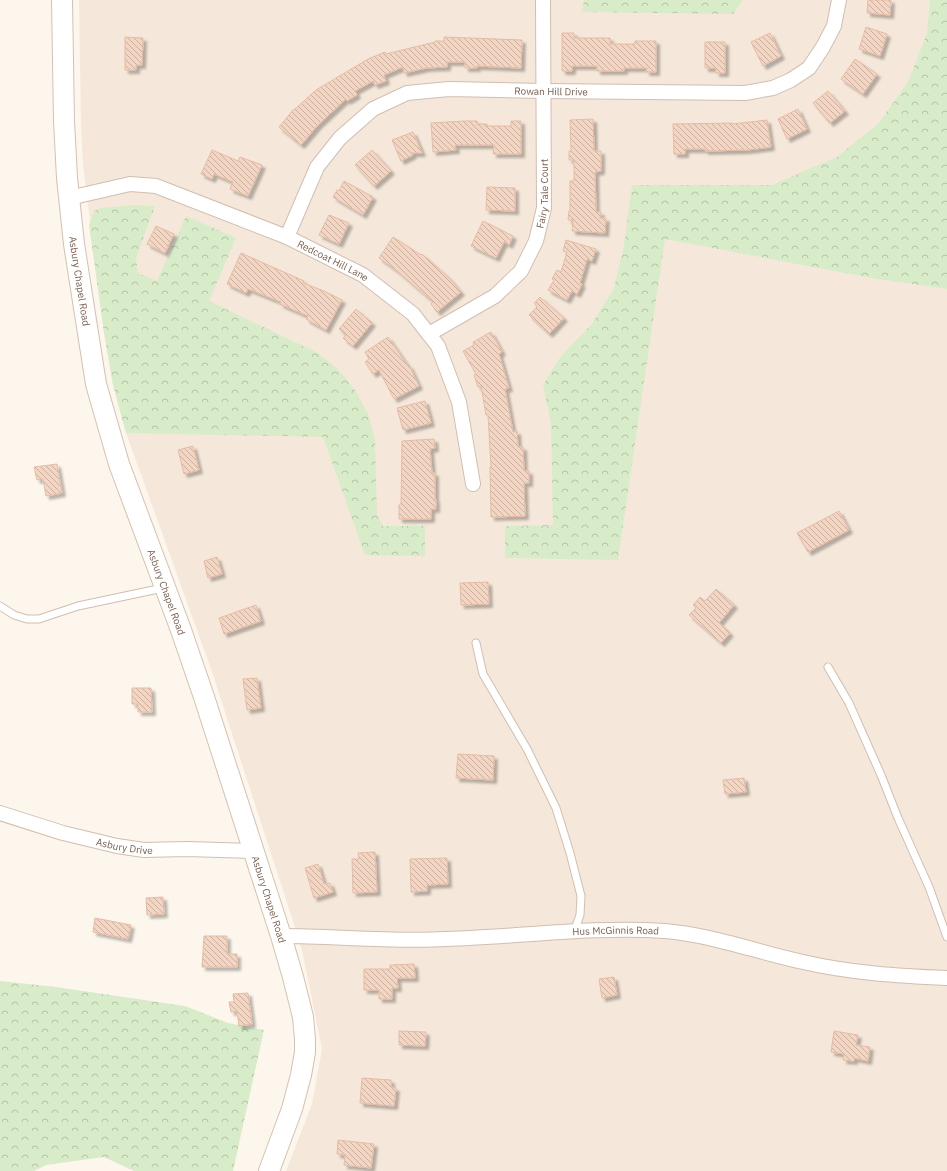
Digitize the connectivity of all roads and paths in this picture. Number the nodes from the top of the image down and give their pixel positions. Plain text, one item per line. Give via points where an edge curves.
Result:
1 (62, 0) edge
2 (543, 0) edge
3 (839, 0) edge
4 (543, 91) junction
5 (69, 198) junction
6 (287, 237) junction
7 (429, 334) junction
8 (473, 484) dead end
9 (165, 588) junction
10 (0, 606) edge
11 (476, 643) dead end
12 (828, 667) dead end
13 (0, 813) edge
14 (253, 851) junction
15 (574, 932) junction
16 (281, 936) junction
17 (947, 937) edge
18 (947, 978) edge
19 (269, 1171) edge

1 - 5 main road, Asbury Chapel Road via 64,121
2 - 4 street, Fairy Tale Court
3 - 4 street, Rowan Hill Drive via 834,26 809,68 774,88 745,93
4 - 6 street, Rowan Hill Drive via 449,89 407,93 373,110 340,138 317,168
4 - 7 street, Fairy Tale Court via 544,208 536,241 521,271 495,296
5 - 6 street, Redcoat Hill Lane via 130,184 156,186
5 - 9 main road, Asbury Chapel Road via 96,384 119,464
6 - 7 street, Redcoat Hill Lane via 364,275 413,314
7 - 8 street, Redcoat Hill Lane via 438,346 459,402
9 - 10 lane via 78,606 39,619 14,615
9 - 14 main road, Asbury Chapel Road via 204,697
11 - 15 lane via 483,674 556,808 581,896 580,915
12 - 17 lane via 849,703 881,775 929,887
13 - 14 street, Asbury Drive via 63,833 117,846 144,850
14 - 16 main road, Asbury Chapel Road
15 - 16 street, Hus McGinnis Road via 439,940
15 - 18 street, Hus McGinnis Road via 667,931 724,941 836,969
16 - 19 main road, Asbury Chapel Road via 303,1017 305,1052 292,1109

